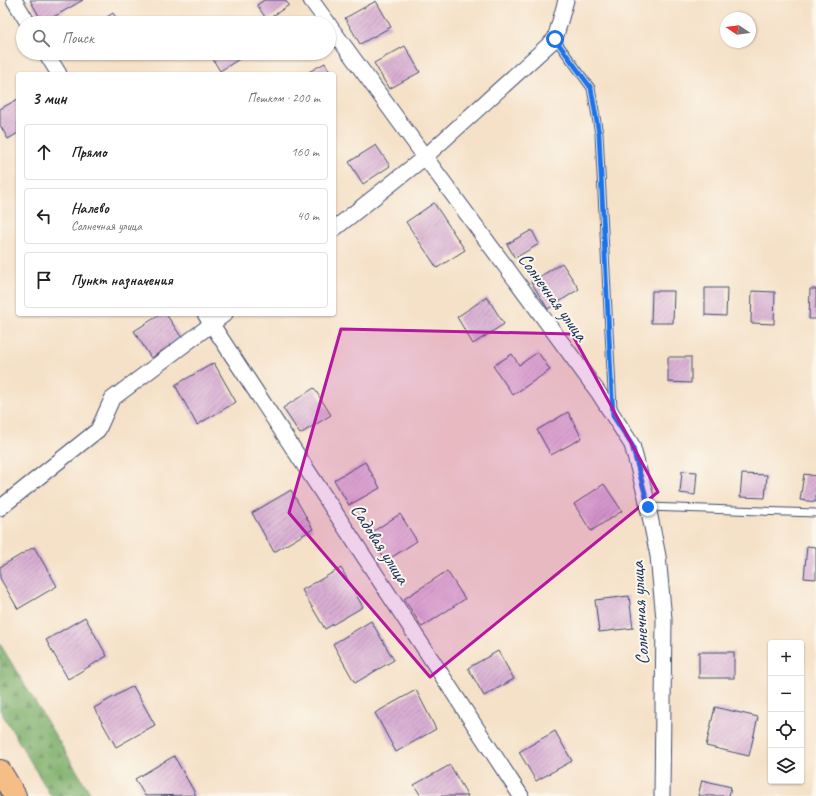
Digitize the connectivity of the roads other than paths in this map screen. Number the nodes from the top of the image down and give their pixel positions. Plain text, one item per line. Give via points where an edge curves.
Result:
1 (14, 0) edge
2 (311, 0) edge
3 (566, 0) edge
4 (24, 16) edge
5 (322, 16) edge
6 (336, 35) edge
7 (555, 39) junction
8 (50, 60) edge
9 (58, 72) edge
10 (425, 158) junction
11 (336, 227) edge
12 (218, 316) edge
13 (208, 319) edge
14 (613, 416) junction
15 (648, 507) junction
16 (0, 508) edge
17 (816, 513) edge
18 (0, 771) edge
19 (15, 796) edge
20 (521, 796) edge
21 (662, 796) edge

1 - 4 street
2 - 5 street, Солнечная улица
3 - 7 street
6 - 10 street, Солнечная улица
7 - 10 street
7 - 14 lane via 591,88 599,134
8 - 9 street
10 - 11 street
10 - 14 street, Солнечная улица via 598,392
12 - 13 street
13 - 16 street via 112,399 98,430
13 - 20 street, Садовая улица
14 - 15 street, Солнечная улица via 632,445
15 - 17 lane
15 - 21 street, Солнечная улица via 658,556 664,619
18 - 19 main road

